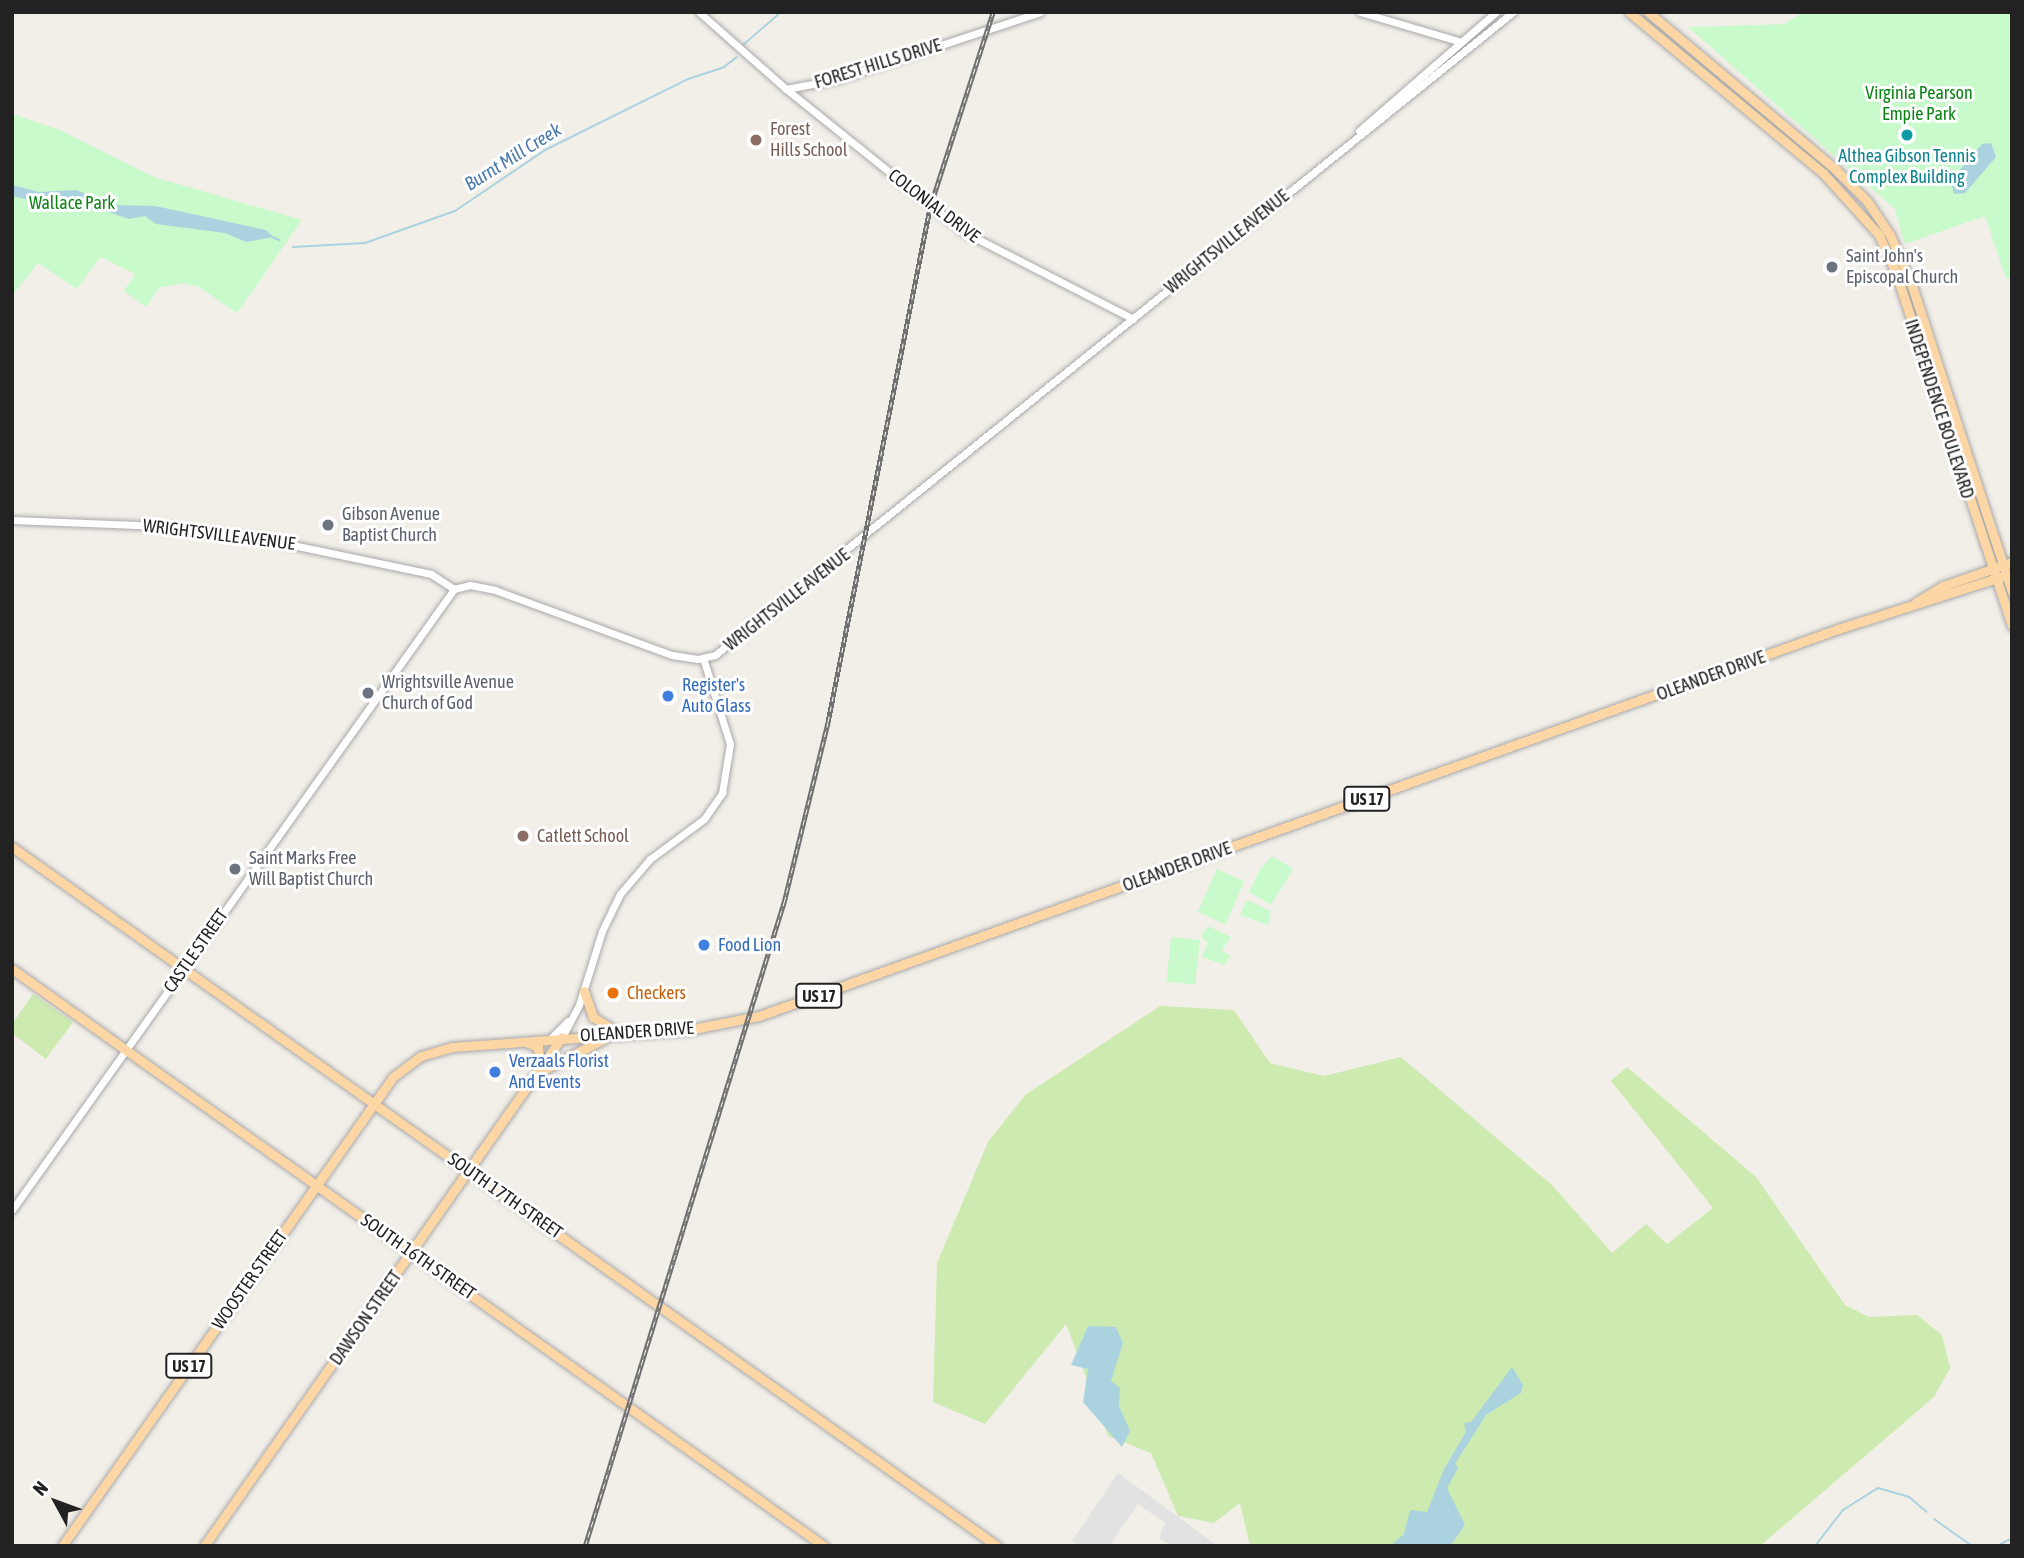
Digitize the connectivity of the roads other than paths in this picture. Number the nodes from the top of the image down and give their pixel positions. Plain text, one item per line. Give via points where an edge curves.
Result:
1 (699, 12) edge
2 (1040, 12) edge
3 (1360, 12) edge
4 (1496, 12) edge
5 (1513, 12) edge
6 (1629, 12) edge
7 (1648, 12) edge
8 (1458, 41) junction
9 (786, 89) junction
10 (1354, 137) junction
11 (1133, 319) junction
12 (12, 520) edge
13 (2008, 569) edge
14 (1994, 574) junction
15 (454, 589) junction
16 (2012, 592) edge
17 (2012, 625) edge
18 (703, 658) junction
19 (12, 847) edge
20 (12, 969) edge
21 (184, 969) junction
22 (584, 991) junction
23 (572, 1018) junction
24 (624, 1035) junction
25 (562, 1037) junction
26 (609, 1037) junction
27 (551, 1038) junction
28 (524, 1041) junction
29 (126, 1050) junction
30 (421, 1056) joint
31 (537, 1076) junction
32 (374, 1103) junction
33 (469, 1172) junction
34 (316, 1185) junction
35 (12, 1210) edge
36 (412, 1253) junction
37 (62, 1546) edge
38 (204, 1546) edge
39 (824, 1546) edge
40 (997, 1546) edge

1 - 9 street
2 - 9 street, FOREST HILLS DRIVE via 839,79
3 - 8 street
4 - 8 street, WRIGHTSVILLE AVENUE
5 - 10 street, WRIGHTSVILLE AVENUE
6 - 14 main road, INDEPENDENCE BOULEVARD via 1837,185 1878,235 1896,273
7 - 13 main road, INDEPENDENCE BOULEVARD via 1848,181 1890,234
8 - 10 street, WRIGHTSVILLE AVENUE
9 - 11 street, COLONIAL DRIVE via 964,232
10 - 11 street, WRIGHTSVILLE AVENUE
11 - 18 street, WRIGHTSVILLE AVENUE via 738,640
12 - 15 street, WRIGHTSVILLE AVENUE via 162,526 259,538 431,574
13 - 14 main road, OLEANDER DRIVE / US 17
13 - 16 main road, INDEPENDENCE BOULEVARD
14 - 17 main road, INDEPENDENCE BOULEVARD
14 - 24 main road, OLEANDER DRIVE / US 17 via 1919,597 1916,602 776,1011 732,1023
15 - 18 street, WRIGHTSVILLE AVENUE via 470,585 495,590 672,655
15 - 21 street, CASTLE STREET
18 - 22 street, DAWSON STREET via 729,737 725,786 705,819 650,859 621,893 601,932
19 - 21 main road, SOUTH 17TH STREET
20 - 29 main road, SOUTH 16TH STREET
21 - 29 street, CASTLE STREET
21 - 32 main road, SOUTH 17TH STREET
22 - 23 street, DAWSON STREET
22 - 24 main road via 593,1017
23 - 25 street, DAWSON STREET
23 - 27 street, DAWSON STREET
24 - 26 main road, OLEANDER DRIVE / US 17
25 - 26 main road, OLEANDER DRIVE / US 17
25 - 27 main road, OLEANDER DRIVE / US 17
25 - 31 main road, DAWSON STREET / US 17
26 - 31 main road, US 17 via 565,1055
27 - 28 main road, OLEANDER DRIVE / US 17
28 - 30 main road, OLEANDER DRIVE / US 17 via 452,1047
28 - 31 main road via 541,1052
29 - 34 main road, SOUTH 16TH STREET
29 - 35 street, CASTLE STREET
30 - 32 main road, WOOSTER STREET / US 17 via 393,1077
31 - 33 main road, DAWSON STREET / US 17
32 - 33 main road, SOUTH 17TH STREET
32 - 34 main road, WOOSTER STREET / US 17
33 - 36 main road, DAWSON STREET
33 - 40 main road, SOUTH 17TH STREET
34 - 36 main road, SOUTH 16TH STREET
34 - 37 main road, WOOSTER STREET / US 17
36 - 38 main road, DAWSON STREET
36 - 39 main road, SOUTH 16TH STREET

